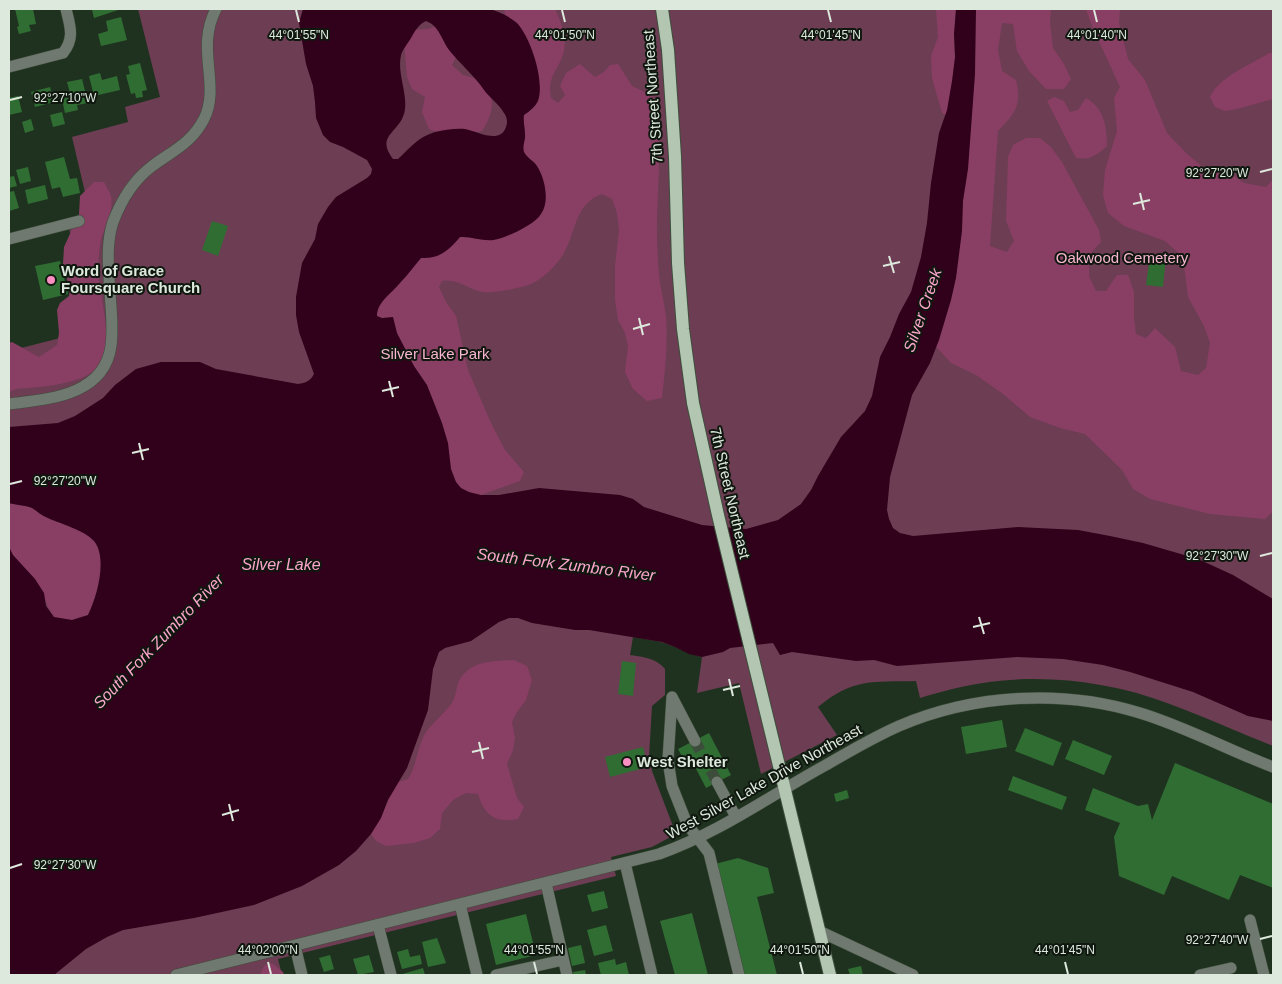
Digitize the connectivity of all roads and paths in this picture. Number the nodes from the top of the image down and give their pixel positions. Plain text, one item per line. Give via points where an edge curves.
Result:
1 (66, 9) edge
2 (216, 9) edge
3 (662, 9) edge
4 (9, 67) edge
5 (79, 222) dead end
6 (9, 239) edge
7 (9, 404) edge
8 (694, 740) tunnel mouth
9 (1273, 767) edge
10 (717, 782) tunnel mouth
11 (784, 789) junction
12 (736, 817) junction
13 (697, 838) junction
14 (625, 863) junction
15 (546, 884) junction
16 (460, 904) junction
17 (1250, 920) dead end
18 (378, 925) junction
19 (819, 931) junction
20 (295, 946) junction
21 (563, 960) junction
22 (1231, 968) dead end
23 (1267, 969) edge
24 (906, 974) edge
25 (176, 975) edge
26 (302, 975) edge
27 (391, 975) edge
28 (478, 975) edge
29 (496, 975) edge
30 (567, 975) edge
31 (652, 975) edge
32 (739, 975) edge
33 (830, 975) edge
34 (1200, 975) edge

1 - 4 street via 71,37 63,53
2 - 7 street via 207,31 210,100 203,121 189,141 151,166 132,186 112,225 108,258 112,344 105,367 92,382 74,391
3 - 11 main road, 7th Street Northeast via 674,139 684,338 694,403
5 - 6 street
8 - 13 street via 672,697 668,760 672,786 683,816
9 - 11 street, West Silver Lake Drive Northeast via 1175,725 1128,710 1093,703 1021,699 969,704 912,722 860,746
10 - 12 street
11 - 12 street, West Silver Lake Drive Northeast
11 - 19 main road, 7th Street Northeast
12 - 13 street, West Silver Lake Drive Northeast
13 - 14 street, West Silver Lake Drive Northeast via 659,854
13 - 32 street via 709,853
14 - 15 street, West Silver Lake Drive Northeast
14 - 31 street
15 - 16 street, West Silver Lake Drive Northeast
15 - 21 street
16 - 18 street, West Silver Lake Drive Northeast
16 - 28 street
17 - 23 street
18 - 20 street, West Silver Lake Drive Northeast
18 - 27 street
19 - 24 street
19 - 33 main road, 7th Street Northeast
20 - 25 street, West Silver Lake Drive Northeast
20 - 26 street
21 - 29 street
21 - 30 street
22 - 34 street

